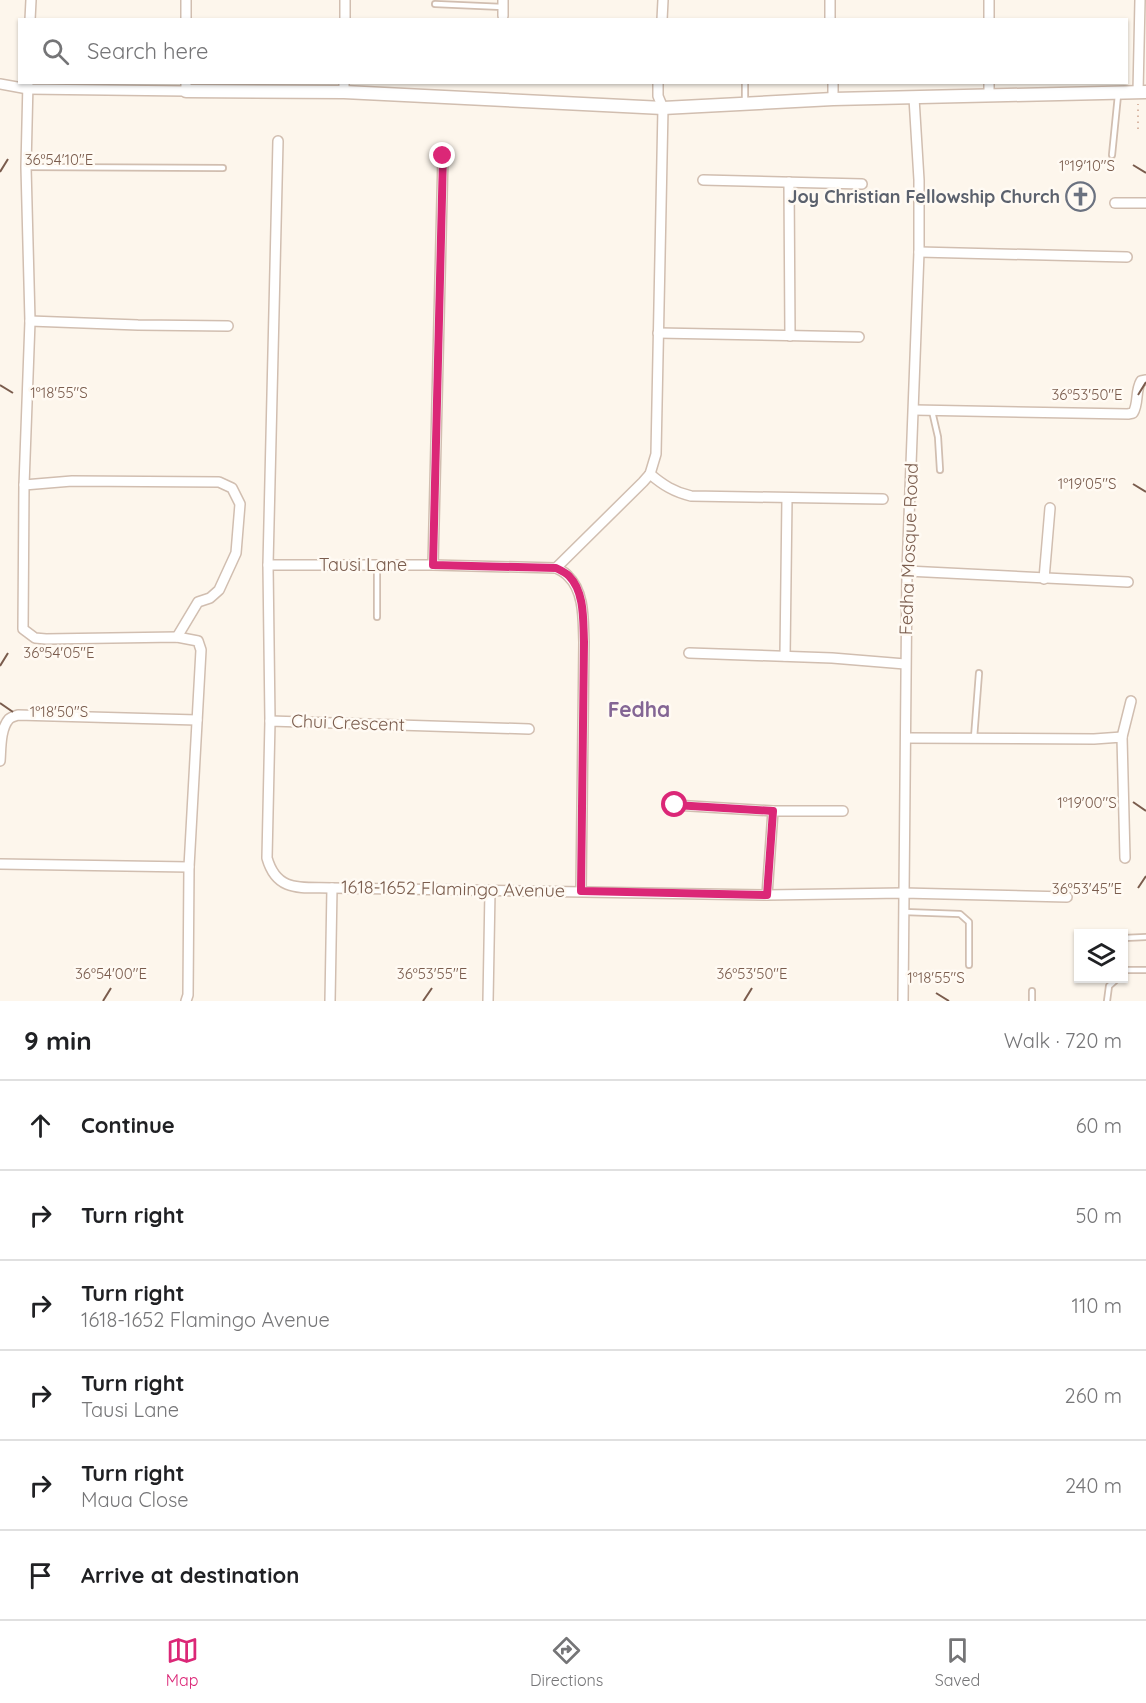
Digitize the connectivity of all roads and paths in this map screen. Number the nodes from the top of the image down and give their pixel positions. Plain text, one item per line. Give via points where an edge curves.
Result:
1 (31, 0) edge
2 (186, 0) edge
3 (345, 0) edge
4 (663, 0) edge
5 (830, 0) edge
6 (989, 0) edge
7 (1140, 0) edge
8 (435, 4) dead end
9 (503, 8) edge
10 (30, 18) edge
11 (186, 18) edge
12 (345, 18) edge
13 (662, 18) edge
14 (830, 18) edge
15 (989, 18) edge
16 (0, 84) edge
17 (658, 84) edge
18 (745, 84) edge
19 (833, 84) edge
20 (989, 84) edge
21 (28, 86) edge
22 (186, 87) edge
23 (344, 87) edge
24 (1119, 92) junction
25 (1142, 92) edge
26 (989, 96) junction
27 (914, 98) junction
28 (833, 99) junction
29 (745, 104) junction
30 (663, 108) junction
31 (1138, 129) dead end
32 (278, 141) dead end
33 (1112, 155) dead end
34 (443, 156) dead end
35 (26, 167) junction
36 (223, 168) dead end
37 (703, 180) dead end
38 (789, 182) junction
39 (862, 184) dead end
40 (1115, 203) dead end
41 (1146, 203) edge
42 (919, 252) junction
43 (1127, 257) dead end
44 (30, 321) junction
45 (228, 326) dead end
46 (658, 333) junction
47 (790, 336) junction
48 (859, 337) dead end
49 (1146, 380) edge
50 (914, 410) junction
51 (932, 411) junction
52 (940, 470) dead end
53 (650, 474) junction
54 (24, 485) junction
55 (787, 498) junction
56 (883, 499) dead end
57 (1050, 508) dead end
58 (268, 565) junction
59 (377, 565) junction
60 (433, 565) junction
61 (556, 568) junction
62 (907, 571) junction
63 (1044, 579) junction
64 (1128, 582) dead end
65 (377, 617) dead end
66 (177, 637) junction
67 (689, 653) dead end
68 (785, 656) junction
69 (905, 664) junction
70 (979, 673) dead end
71 (1131, 701) dead end
72 (197, 720) junction
73 (270, 721) junction
74 (529, 729) dead end
75 (1122, 737) junction
76 (906, 738) junction
77 (974, 738) junction
78 (0, 761) edge
79 (675, 805) dead end
80 (843, 810) dead end
81 (773, 811) junction
82 (1125, 858) dead end
83 (0, 864) edge
84 (189, 867) junction
85 (291, 886) joint
86 (332, 888) junction
87 (490, 891) junction
88 (581, 891) junction
89 (903, 893) junction
90 (767, 895) junction
91 (1067, 897) dead end
92 (903, 912) junction
93 (1146, 937) edge
94 (1128, 938) edge
95 (969, 965) dead end
96 (1128, 969) edge
97 (1146, 970) edge
98 (1112, 983) edge
99 (1032, 991) dead end
100 (186, 1001) edge
101 (330, 1001) edge
102 (488, 1001) edge
103 (903, 1001) edge
104 (1032, 1001) edge
105 (1107, 1001) edge

1 - 10 street
2 - 11 street
3 - 12 street
4 - 13 street
5 - 14 street
6 - 15 street
7 - 25 street
8 - 9 lane
16 - 21 street
17 - 30 street
18 - 29 lane
19 - 28 street
20 - 26 street
21 - 22 street
21 - 35 street
22 - 23 street
23 - 30 street
24 - 25 street
24 - 26 street
24 - 33 lane
25 - 31 path
26 - 27 street
27 - 28 street
27 - 42 street, Fedha Mosque Road
28 - 29 street
29 - 30 street
30 - 46 street
32 - 58 street
34 - 60 street
35 - 36 lane
35 - 44 street
37 - 38 street
38 - 39 street
38 - 47 street
40 - 41 street
42 - 43 street
42 - 50 street, Fedha Mosque Road
44 - 45 street
44 - 54 street
46 - 47 street
46 - 53 street via 656,454
47 - 48 street
49 - 51 street via 1138,385 1136,409 1128,414
50 - 51 street
50 - 62 street, Fedha Mosque Road
51 - 52 lane
53 - 55 street via 665,487 691,496
53 - 61 street
54 - 66 street via 22,629 27,634 46,639
54 - 66 street via 72,481 219,482 232,488 240,504 236,553 219,590 198,602
55 - 56 street
55 - 68 street
57 - 63 street
58 - 59 street, Tausi Lane
58 - 73 street
59 - 60 street, Tausi Lane
59 - 65 lane
60 - 61 street, Tausi Lane
61 - 88 street via 569,576 583,609
62 - 63 street
62 - 69 street, Fedha Mosque Road
63 - 64 street
66 - 72 street via 198,641 201,650
67 - 68 street
68 - 69 street
69 - 76 street, Fedha Mosque Road
70 - 77 lane
71 - 75 street
72 - 78 street via 18,715 9,719 5,727
72 - 84 street
73 - 74 street, Chui Crescent
73 - 85 street, Chui Crescent via 267,858 271,871
75 - 77 street
75 - 82 street
76 - 77 street
76 - 89 street, Fedha Mosque Road
79 - 81 street
80 - 81 street
81 - 90 street
83 - 84 street
84 - 100 street
85 - 86 street, 1618-1652 Flamingo Avenue
86 - 87 street, 1618-1652 Flamingo Avenue
86 - 101 street
87 - 88 street, 1618-1652 Flamingo Avenue
87 - 102 street
88 - 90 street, 1618-1652 Flamingo Avenue
89 - 90 street, 1618-1652 Flamingo Avenue
89 - 91 street, 1618-1652 Flamingo Avenue
89 - 92 street, Fedha Mosque Road
92 - 95 lane via 960,914 967,918
92 - 103 street, Fedha Mosque Road
93 - 94 lane
96 - 97 lane
98 - 105 lane
99 - 104 lane

